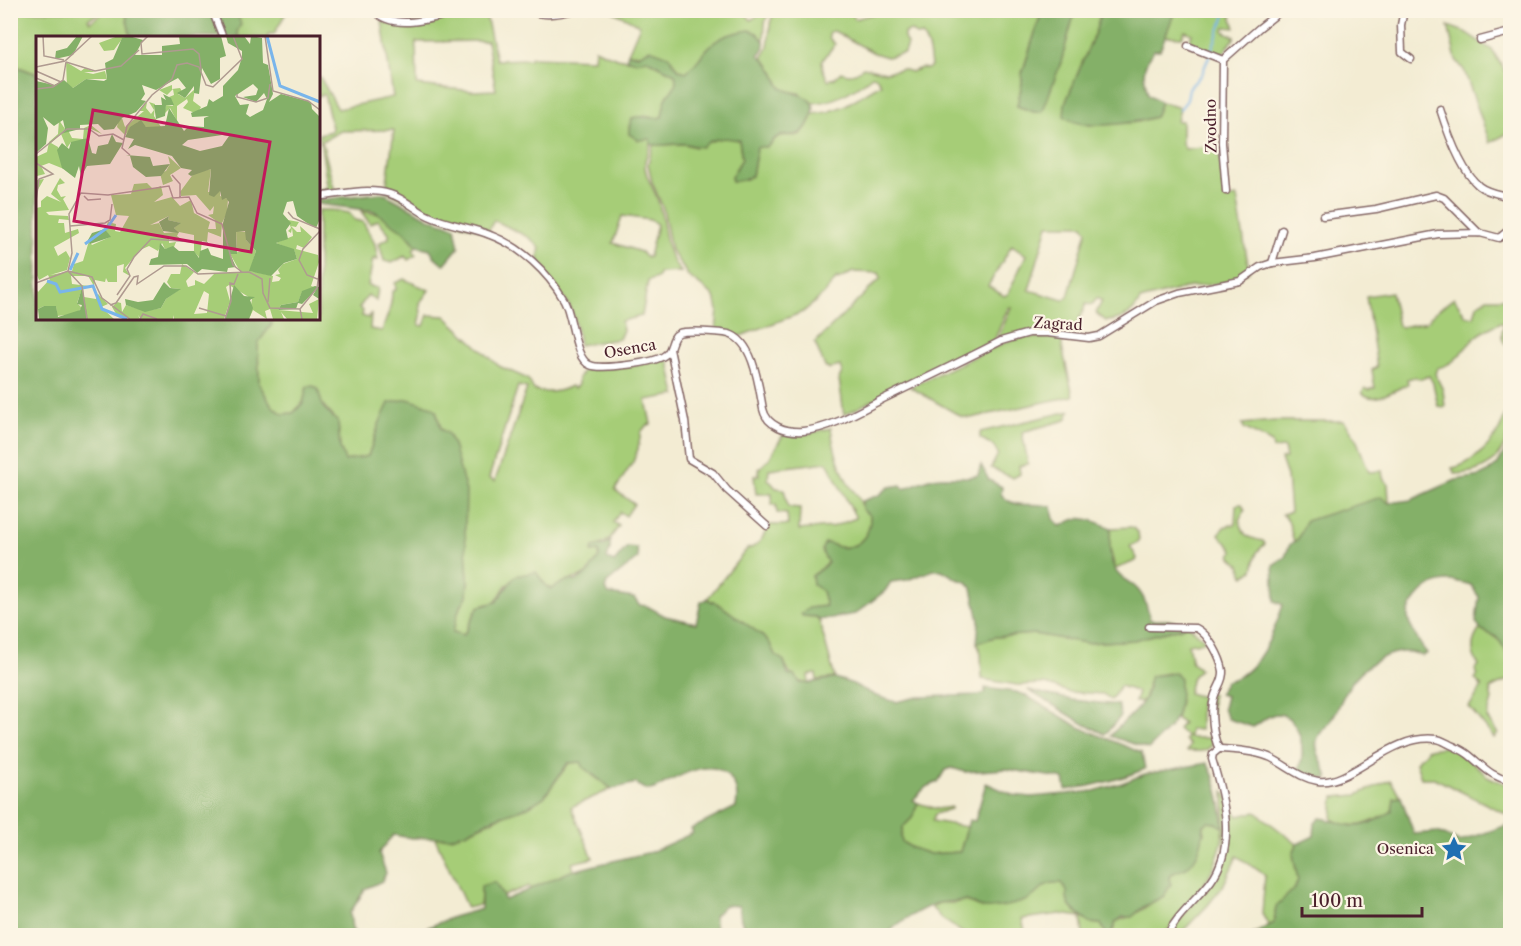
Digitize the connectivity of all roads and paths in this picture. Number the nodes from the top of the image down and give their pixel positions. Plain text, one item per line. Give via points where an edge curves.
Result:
1 (212, 10) edge
2 (374, 10) edge
3 (464, 10) edge
4 (528, 10) edge
5 (574, 10) edge
6 (1282, 10) edge
7 (1404, 10) edge
8 (1510, 32) edge
9 (221, 36) edge
10 (1480, 40) dead end
11 (1188, 46) dead end
12 (1411, 59) dead end
13 (1223, 60) junction
14 (1440, 109) dead end
15 (1226, 191) dead end
16 (320, 197) edge
17 (1510, 197) edge
18 (1323, 216) dead end
19 (1510, 229) edge
20 (1281, 230) dead end
21 (1480, 233) junction
22 (1272, 263) junction
23 (670, 350) junction
24 (844, 418) joint
25 (767, 526) dead end
26 (1149, 627) dead end
27 (1219, 749) junction
28 (1510, 781) edge
29 (1167, 936) edge

1 - 9 street
2 - 3 street via 398,23
4 - 5 street via 547,15
6 - 13 street
7 - 12 street via 1402,52
8 - 10 street
11 - 13 street
13 - 15 street, Zvodno
14 - 17 street via 1455,150 1474,181 1488,191
16 - 23 street, Osenca via 361,191 391,194 431,217 491,235 510,245 549,278 564,300 579,356 593,367 657,359
18 - 21 street via 1436,195
19 - 21 street, Zagrad via 1499,238
20 - 22 street
21 - 22 street, Zagrad via 1438,234
22 - 24 street, Zagrad via 1240,281 1156,301 1099,336 1029,333 1001,341
23 - 24 street, Osenca via 679,333 729,334 745,347 759,378 763,411 777,427 804,431
23 - 25 street via 689,459 713,473
26 - 27 street via 1196,628 1209,641 1223,673 1214,698 1214,739
27 - 28 street via 1268,756 1310,779 1326,782 1401,744 1437,738 1467,753 1497,778
27 - 29 street via 1212,759 1226,814 1222,853 1211,880

